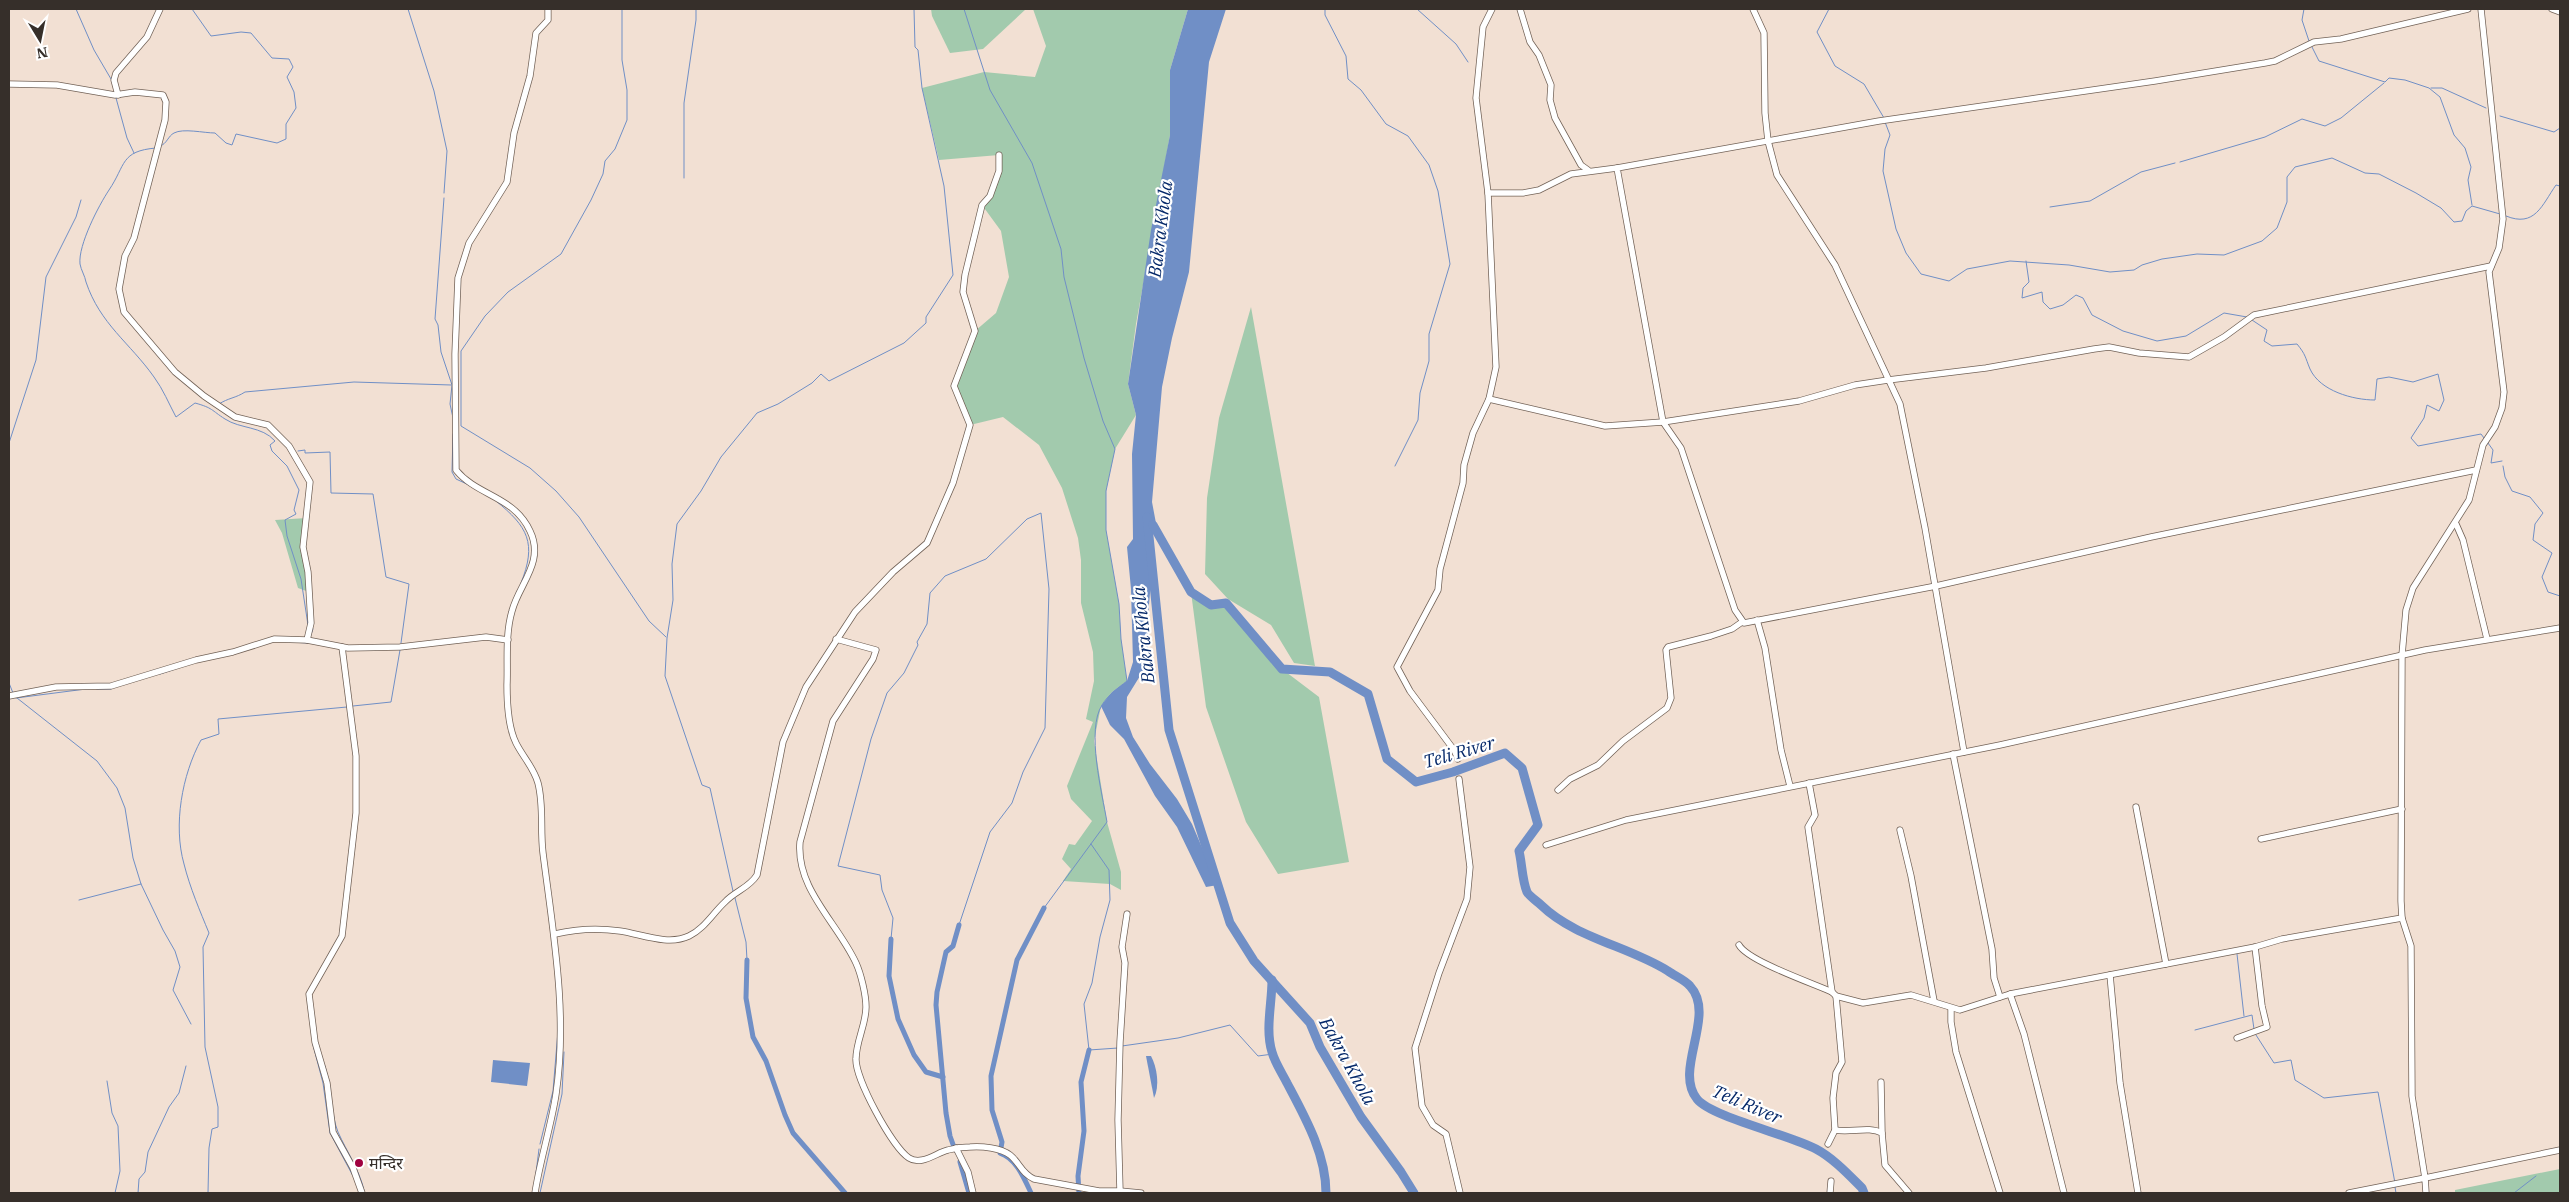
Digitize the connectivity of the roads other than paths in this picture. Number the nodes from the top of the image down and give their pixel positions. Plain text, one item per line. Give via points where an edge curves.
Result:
1 (160, 9) edge
2 (548, 9) edge
3 (1492, 9) edge
4 (1520, 9) edge
5 (1753, 9) edge
6 (2468, 9) edge
7 (2481, 9) edge
8 (2552, 9) edge
9 (2560, 12) edge
10 (9, 84) edge
11 (118, 94) junction
12 (1768, 141) junction
13 (999, 155) dead end
14 (1617, 168) junction
15 (1588, 170) junction
16 (1488, 193) junction
17 (2491, 266) junction
18 (1888, 380) junction
19 (1488, 399) junction
20 (1664, 422) junction
21 (2476, 470) junction
22 (2456, 524) junction
23 (1936, 586) junction
24 (1757, 620) junction
25 (1742, 622) junction
26 (2560, 628) edge
27 (836, 639) junction
28 (2487, 639) junction
29 (306, 640) junction
30 (508, 640) junction
31 (342, 648) junction
32 (2402, 656) junction
33 (9, 696) edge
34 (1964, 752) junction
35 (1953, 754) junction
36 (1458, 759) dead end
37 (1459, 780) dead end
38 (1809, 784) junction
39 (1790, 786) junction
40 (1558, 790) dead end
41 (2136, 807) dead end
42 (2402, 809) junction
43 (1900, 830) dead end
44 (2261, 839) dead end
45 (1546, 845) dead end
46 (1128, 914) dead end
47 (2402, 918) junction
48 (555, 934) junction
49 (1739, 945) dead end
50 (2255, 947) junction
51 (2166, 964) junction
52 (2110, 975) junction
53 (1834, 994) junction
54 (2010, 994) junction
55 (2000, 997) junction
56 (1934, 1001) junction
57 (1951, 1009) junction
58 (2237, 1038) dead end
59 (1881, 1082) dead end
60 (1835, 1130) junction
61 (1882, 1134) junction
62 (1828, 1144) dead end
63 (960, 1149) junction
64 (2560, 1150) edge
65 (2425, 1178) junction
66 (1831, 1182) dead end
67 (1120, 1191) junction
68 (362, 1193) edge
69 (535, 1193) edge
70 (973, 1193) edge
71 (1141, 1193) edge
72 (1460, 1193) edge
73 (1830, 1193) edge
74 (1909, 1193) edge
75 (2000, 1193) edge
76 (2064, 1193) edge
77 (2138, 1193) edge
78 (2349, 1193) edge
79 (2426, 1193) edge

1 - 11 street via 147,37 116,73 114,80
2 - 30 street via 548,20 536,33 507,182 469,243 458,278 456,470 462,478 495,495 518,512 535,546 533,564 512,610
3 - 16 street via 1483,27 1476,98
4 - 15 street via 1530,42 1551,85 1550,100 1555,118 1581,165
5 - 12 street via 1764,33
6 - 12 street via 2341,39 2314,42 2276,61
7 - 17 street via 2503,219 2499,248
8 - 9 street
10 - 11 street via 57,85
11 - 29 street via 134,92 163,96 166,102 140,216 125,256 119,289 124,312 175,372 204,396 235,417 268,425 289,446 310,482 304,547 311,623
12 - 14 street
12 - 18 street via 1777,175 1835,265
13 - 27 street via 999,170 990,196 982,205 963,292 975,331 954,386 970,425 966,445 927,543 877,587
14 - 15 street
14 - 20 street
15 - 16 street via 1571,174 1539,190
16 - 19 street via 1496,354
17 - 18 street via 2254,315 2189,357 2109,348
17 - 21 street via 2489,272 2504,392 2502,408 2483,445
18 - 20 street via 1855,385 1799,401
18 - 23 street via 1900,404
19 - 20 street via 1605,426
19 - 36 street via 1468,452 1438,590 1398,667 1410,691
20 - 25 street via 1681,448 1735,610
21 - 22 street via 2469,500
21 - 23 street via 2166,533
22 - 28 street via 2463,540
22 - 32 street via 2413,588 2406,610
23 - 24 street
23 - 34 street
24 - 25 street
24 - 39 street
25 - 40 street via 1732,629 1668,647 1671,698 1667,708 1623,741 1598,765
26 - 28 street
27 - 48 street via 806,687 783,742 757,875 752,883 728,899 697,931 682,939 666,940 599,930
27 - 63 street via 876,650 833,722 800,842 799,858 816,900 857,964 866,1007 856,1047 857,1074 882,1123 909,1158 924,1160
28 - 32 street
29 - 31 street
29 - 33 street via 274,639 111,686 56,687
30 - 31 street via 486,637 400,647
30 - 48 street via 510,718 515,742 538,783 542,850
31 - 68 street via 356,756 356,804 342,936 309,994 333,1132 353,1168
32 - 34 street
32 - 42 street
34 - 35 street
35 - 38 street
35 - 55 street
37 - 72 street via 1470,867 1466,899 1415,1048 1422,1106 1433,1125 1446,1134
38 - 39 street
38 - 53 street via 1816,815 1808,828
39 - 45 street via 1626,820
41 - 51 street
42 - 44 street
42 - 47 street
43 - 56 street
46 - 67 street via 1122,946 1125,963 1118,1080
47 - 50 street via 2282,939
47 - 65 street via 2411,946 2412,1096
48 - 69 street via 560,1003 558,1072
49 - 53 street via 1774,967
50 - 51 street
50 - 58 street via 2267,1027
51 - 52 street
52 - 54 street
52 - 77 street via 2120,1083
53 - 56 street via 1863,1003 1911,995
53 - 60 street via 1842,1058 1836,1073 1833,1098
54 - 55 street
54 - 76 street via 2024,1034
55 - 57 street via 1983,1005
56 - 57 street
57 - 75 street via 1956,1052
59 - 61 street
60 - 61 street via 1875,1129
60 - 62 street
61 - 74 street via 1885,1165
63 - 67 street via 993,1148 1010,1155 1025,1175 1034,1179 1092,1190
63 - 70 street
64 - 65 street
65 - 78 street
65 - 79 street
66 - 73 street
67 - 71 street

